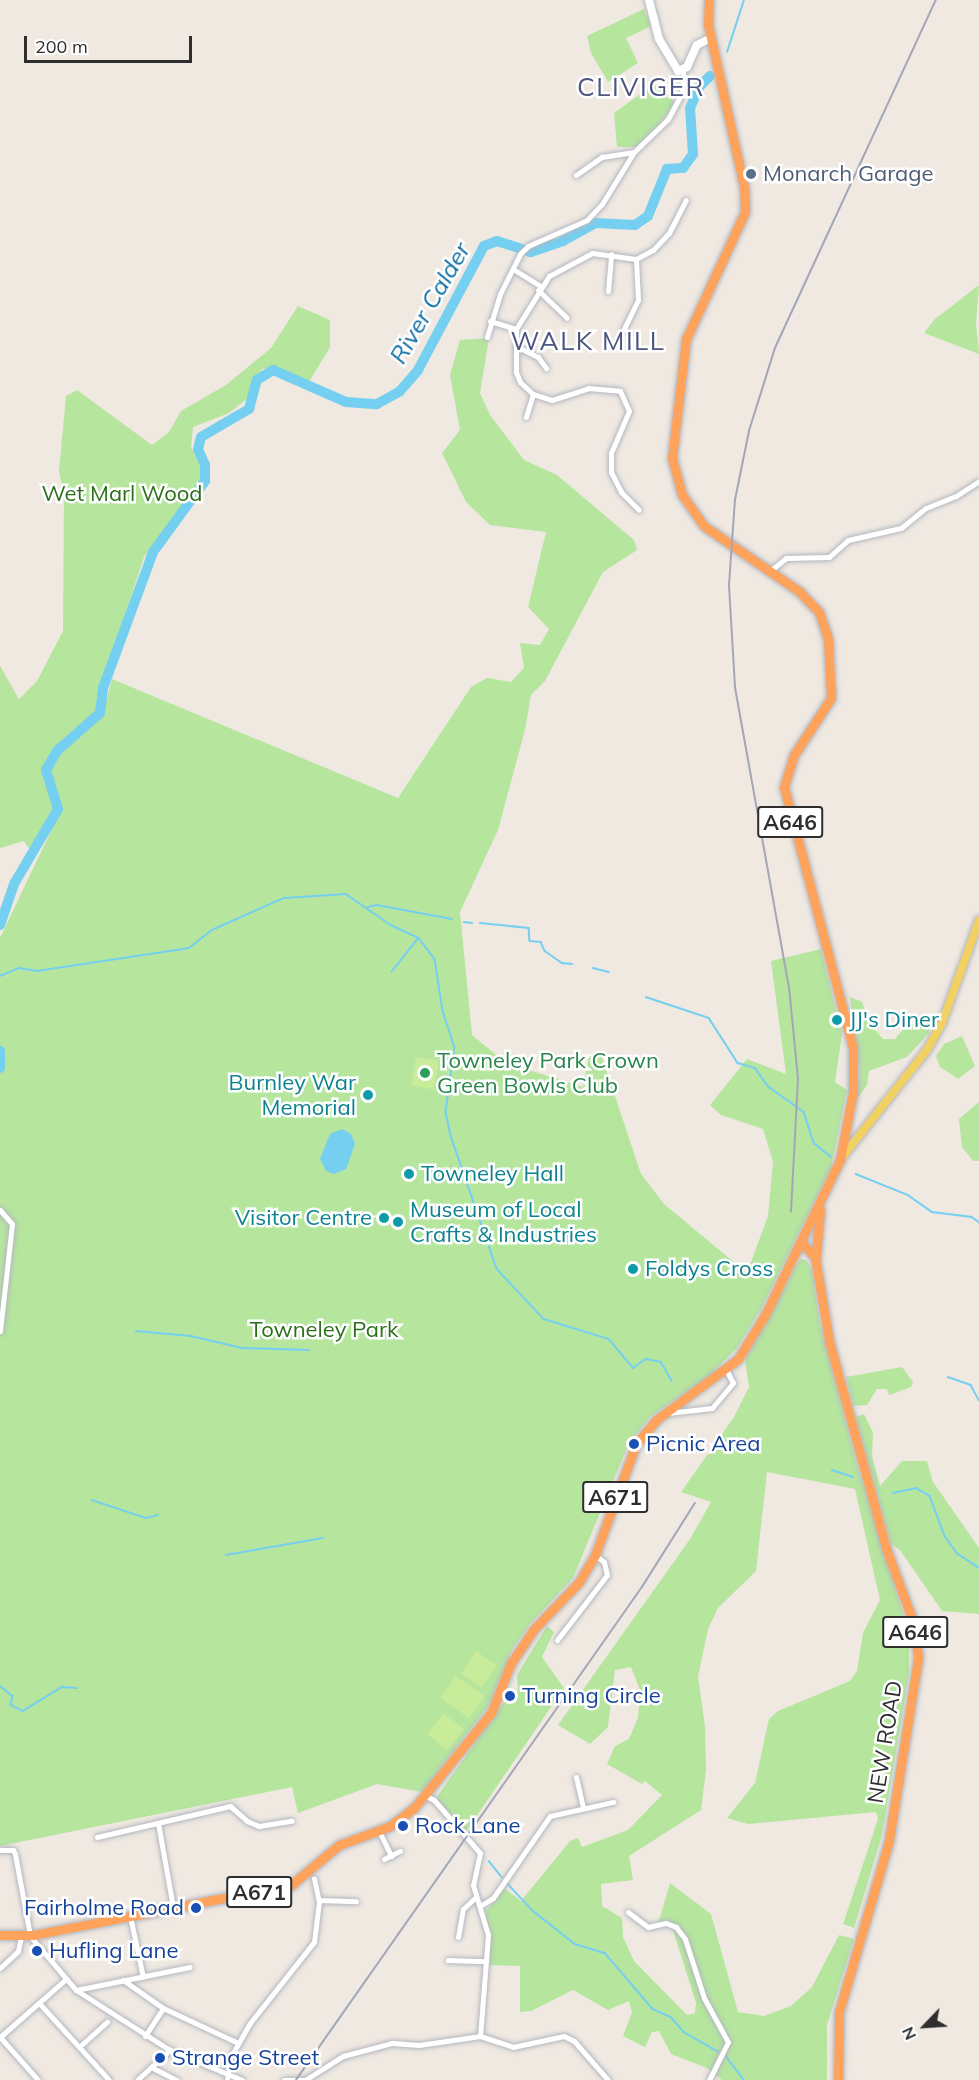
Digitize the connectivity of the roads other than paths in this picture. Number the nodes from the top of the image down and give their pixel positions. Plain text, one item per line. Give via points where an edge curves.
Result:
1 (649, 0) edge
2 (709, 0) edge
3 (711, 39) junction
4 (683, 71) junction
5 (634, 152) junction
6 (576, 175) dead end
7 (686, 200) dead end
8 (611, 254) junction
9 (636, 259) junction
10 (513, 269) junction
11 (539, 288) junction
12 (608, 291) dead end
13 (567, 318) dead end
14 (490, 321) junction
15 (516, 329) junction
16 (623, 331) dead end
17 (487, 337) dead end
18 (516, 346) junction
19 (546, 368) dead end
20 (533, 394) junction
21 (526, 417) dead end
22 (979, 481) edge
23 (639, 510) dead end
24 (770, 571) junction
25 (979, 921) edge
26 (840, 1160) junction
27 (822, 1202) junction
28 (0, 1210) edge
29 (802, 1243) junction
30 (815, 1257) junction
31 (0, 1331) edge
32 (726, 1369) junction
33 (666, 1413) junction
34 (595, 1555) junction
35 (557, 1640) dead end
36 (576, 1776) dead end
37 (426, 1796) junction
38 (613, 1802) dead end
39 (583, 1807) junction
40 (292, 1821) dead end
41 (158, 1823) junction
42 (380, 1830) junction
43 (97, 1837) dead end
44 (0, 1850) edge
45 (400, 1851) dead end
46 (391, 1856) junction
47 (384, 1859) dead end
48 (314, 1879) dead end
49 (476, 1897) junction
50 (319, 1900) junction
51 (356, 1901) dead end
52 (480, 1906) junction
53 (174, 1907) junction
54 (628, 1912) dead end
55 (130, 1916) junction
56 (0, 1935) edge
57 (26, 1936) junction
58 (459, 1937) dead end
59 (448, 1960) dead end
60 (486, 1961) junction
61 (190, 1967) dead end
62 (0, 1968) edge
63 (143, 1977) junction
64 (66, 1979) junction
65 (123, 1980) junction
66 (76, 1990) junction
67 (39, 2003) junction
68 (163, 2008) junction
69 (107, 2022) dead end
70 (145, 2036) junction
71 (480, 2036) junction
72 (0, 2037) edge
73 (238, 2043) junction
74 (79, 2047) junction
75 (170, 2050) junction
76 (151, 2067) junction
77 (227, 2078) edge
78 (38, 2080) edge
79 (109, 2080) edge
80 (137, 2080) edge
81 (177, 2080) edge
82 (242, 2080) edge
83 (284, 2080) edge
84 (608, 2080) edge
85 (709, 2080) edge
86 (838, 2080) edge

1 - 4 street via 659,39 676,69
2 - 3 highway, A646
3 - 4 street via 697,45
3 - 24 highway, A646 via 744,188 745,212 686,339 672,458 682,495 704,526
4 - 5 street via 679,102 661,130
5 - 6 street via 602,157
5 - 10 street via 602,204 587,220 528,246
7 - 9 street via 669,233 653,250
8 - 9 street
8 - 11 street via 591,254 549,276
8 - 12 street
9 - 16 street via 638,300
10 - 11 street
10 - 14 street
11 - 13 street
11 - 15 street
14 - 15 street
14 - 17 street
15 - 18 street
18 - 19 street via 538,357
18 - 20 street via 520,382
20 - 21 street
20 - 23 street via 552,400 588,388 620,391 629,411 610,453 611,472 621,492
22 - 24 street via 926,508 901,528 848,540 829,557 786,558
24 - 26 highway, A646 via 819,612 829,648 831,698 794,754 784,787 851,1040 853,1092
25 - 26 main road via 942,1023 927,1050
26 - 27 highway
27 - 29 highway
27 - 30 highway, NEW ROAD
28 - 31 street via 12,1224
29 - 30 highway
29 - 32 highway, A671 via 765,1316 738,1359
30 - 86 highway, NEW ROAD / A646 via 829,1341 887,1551 914,1624 918,1659 889,1841 839,2012
32 - 33 highway, A671
32 - 33 street via 733,1383 712,1408
33 - 34 highway, A671 via 636,1444 624,1467
34 - 35 street via 604,1562 607,1575
34 - 37 highway, A671 via 579,1582 534,1629 512,1664 491,1713
36 - 39 street
37 - 42 highway, A671 via 400,1820
37 - 49 street via 478,1847 473,1885
38 - 39 street
39 - 52 street via 550,1816 493,1898
40 - 41 street via 259,1826 230,1806
41 - 43 street
41 - 53 street
42 - 46 street
42 - 53 highway, A671 via 339,1845 291,1885
44 - 57 street via 13,1850 15,1854
45 - 46 street
46 - 47 street
48 - 50 street
49 - 52 street
49 - 58 street via 463,1909
50 - 51 street
50 - 73 street via 314,1942
52 - 60 street via 488,1935
53 - 55 highway, A671
54 - 85 street via 648,1927 666,1923 676,1927 685,1939 704,1998 728,2042
55 - 57 highway, A671
55 - 63 street
56 - 57 highway, A671
57 - 62 street via 18,1951
57 - 64 street
59 - 60 street
60 - 71 street
61 - 63 street
63 - 65 street
64 - 66 street
64 - 67 street
65 - 66 street
65 - 68 street
66 - 70 street
67 - 72 street
67 - 74 street
68 - 70 street
68 - 73 street
69 - 74 street
70 - 75 street
71 - 83 street via 419,2044 392,2043 343,2056 314,2076
71 - 84 street via 513,2047 564,2036 574,2041
72 - 78 street
73 - 77 street
74 - 79 street
75 - 76 street
75 - 77 street
76 - 80 street
76 - 81 street
77 - 82 street

